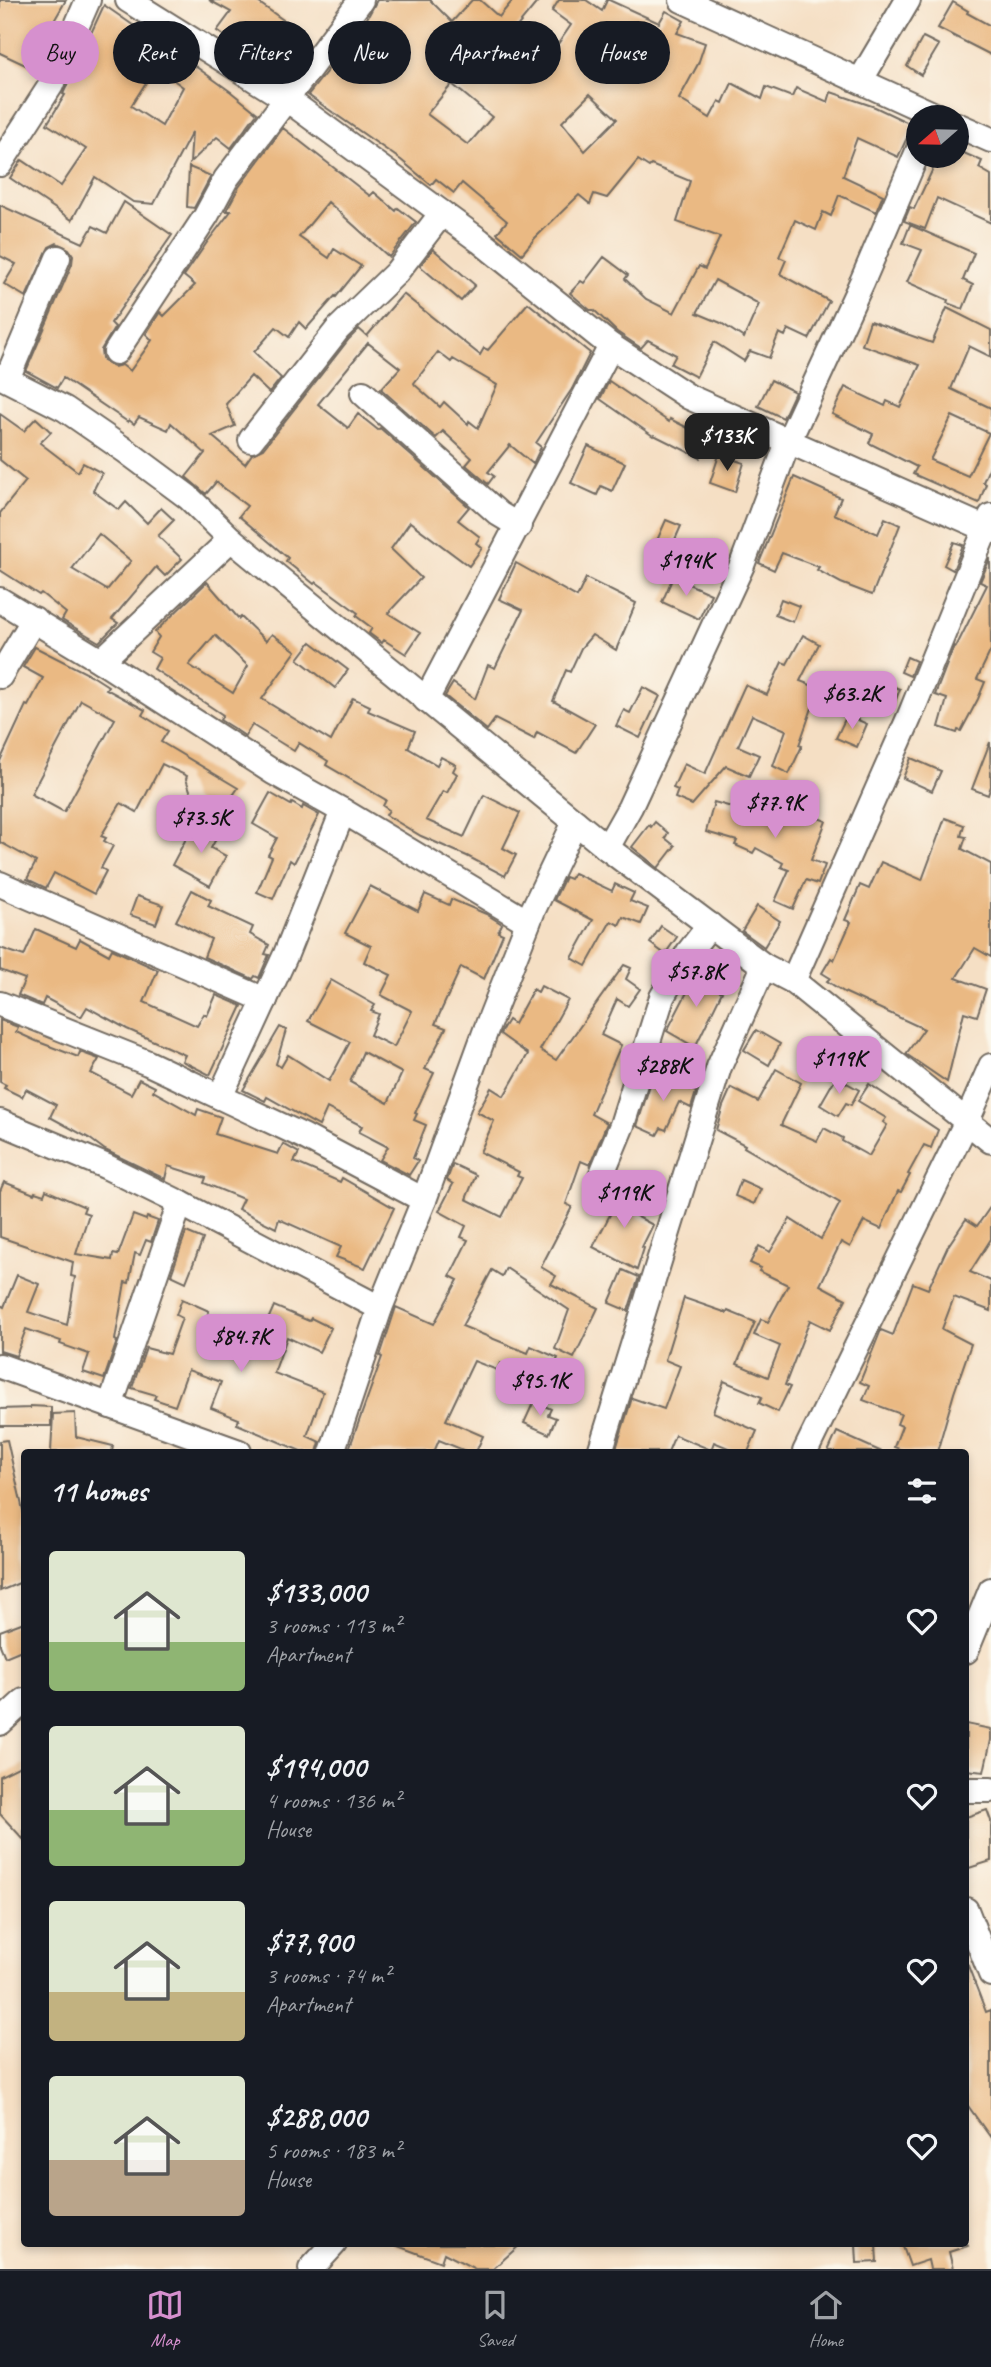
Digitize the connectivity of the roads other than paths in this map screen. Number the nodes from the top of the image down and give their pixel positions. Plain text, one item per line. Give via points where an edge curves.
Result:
1 (89, 0) edge
2 (128, 0) edge
3 (362, 0) edge
4 (682, 0) edge
5 (908, 0) edge
6 (860, 80) junction
7 (288, 100) junction
8 (912, 105) edge
9 (970, 131) edge
10 (991, 140) edge
11 (0, 164) edge
12 (911, 168) edge
13 (442, 213) junction
14 (58, 258) dead end
15 (611, 346) junction
16 (116, 352) dead end
17 (3, 378) edge
18 (363, 393) dead end
19 (251, 440) dead end
20 (788, 442) junction
21 (989, 525) edge
22 (519, 526) junction
23 (231, 539) junction
24 (0, 600) edge
25 (34, 619) junction
26 (102, 661) junction
27 (0, 676) edge
28 (426, 700) junction
29 (344, 811) junction
30 (575, 822) junction
31 (607, 848) junction
32 (0, 884) edge
33 (528, 922) junction
34 (710, 925) junction
35 (764, 966) junction
36 (793, 981) junction
37 (265, 1000) junction
38 (0, 1004) edge
39 (991, 1066) edge
40 (220, 1097) junction
41 (967, 1121) junction
42 (0, 1122) edge
43 (991, 1141) edge
44 (601, 1176) dead end
45 (424, 1200) junction
46 (180, 1203) junction
47 (380, 1308) junction
48 (0, 1366) edge
49 (110, 1406) junction
50 (223, 1449) edge
51 (333, 1449) edge
52 (601, 1449) edge
53 (806, 1449) edge
54 (991, 1590) edge
55 (969, 1644) edge
56 (21, 1704) edge
57 (0, 1723) edge
58 (969, 1790) edge
59 (991, 1790) edge
60 (969, 1918) edge
61 (991, 1974) edge
62 (331, 2247) edge
63 (311, 2269) edge

1 - 11 street via 51,85
2 - 7 street
3 - 7 street
4 - 6 street
5 - 6 street
6 - 8 street
7 - 13 street
7 - 16 street via 226,179
9 - 10 street
12 - 20 street
13 - 15 street
13 - 19 street via 396,273 338,329
14 - 17 street
15 - 20 street via 702,403
15 - 22 street
17 - 23 street via 65,409 126,451 188,497
18 - 22 street via 499,514
20 - 21 street
20 - 31 street via 742,565
21 - 36 street
22 - 28 street
23 - 26 street
23 - 28 street
24 - 25 street
25 - 26 street
25 - 27 street
26 - 29 street via 273,772
28 - 30 street
29 - 33 street
29 - 37 street
30 - 31 street
30 - 33 street
31 - 34 street
32 - 37 street
33 - 45 street
34 - 35 street
34 - 44 street via 662,997
35 - 36 street
35 - 52 street via 719,1067
36 - 41 street
37 - 40 street
38 - 40 street
39 - 41 street
40 - 45 street
41 - 43 street
41 - 53 street
42 - 46 street
45 - 47 street
46 - 47 street
46 - 49 street
47 - 51 street
48 - 49 street
49 - 50 street
54 - 55 street
56 - 57 street
58 - 59 street
60 - 61 street
62 - 63 street

